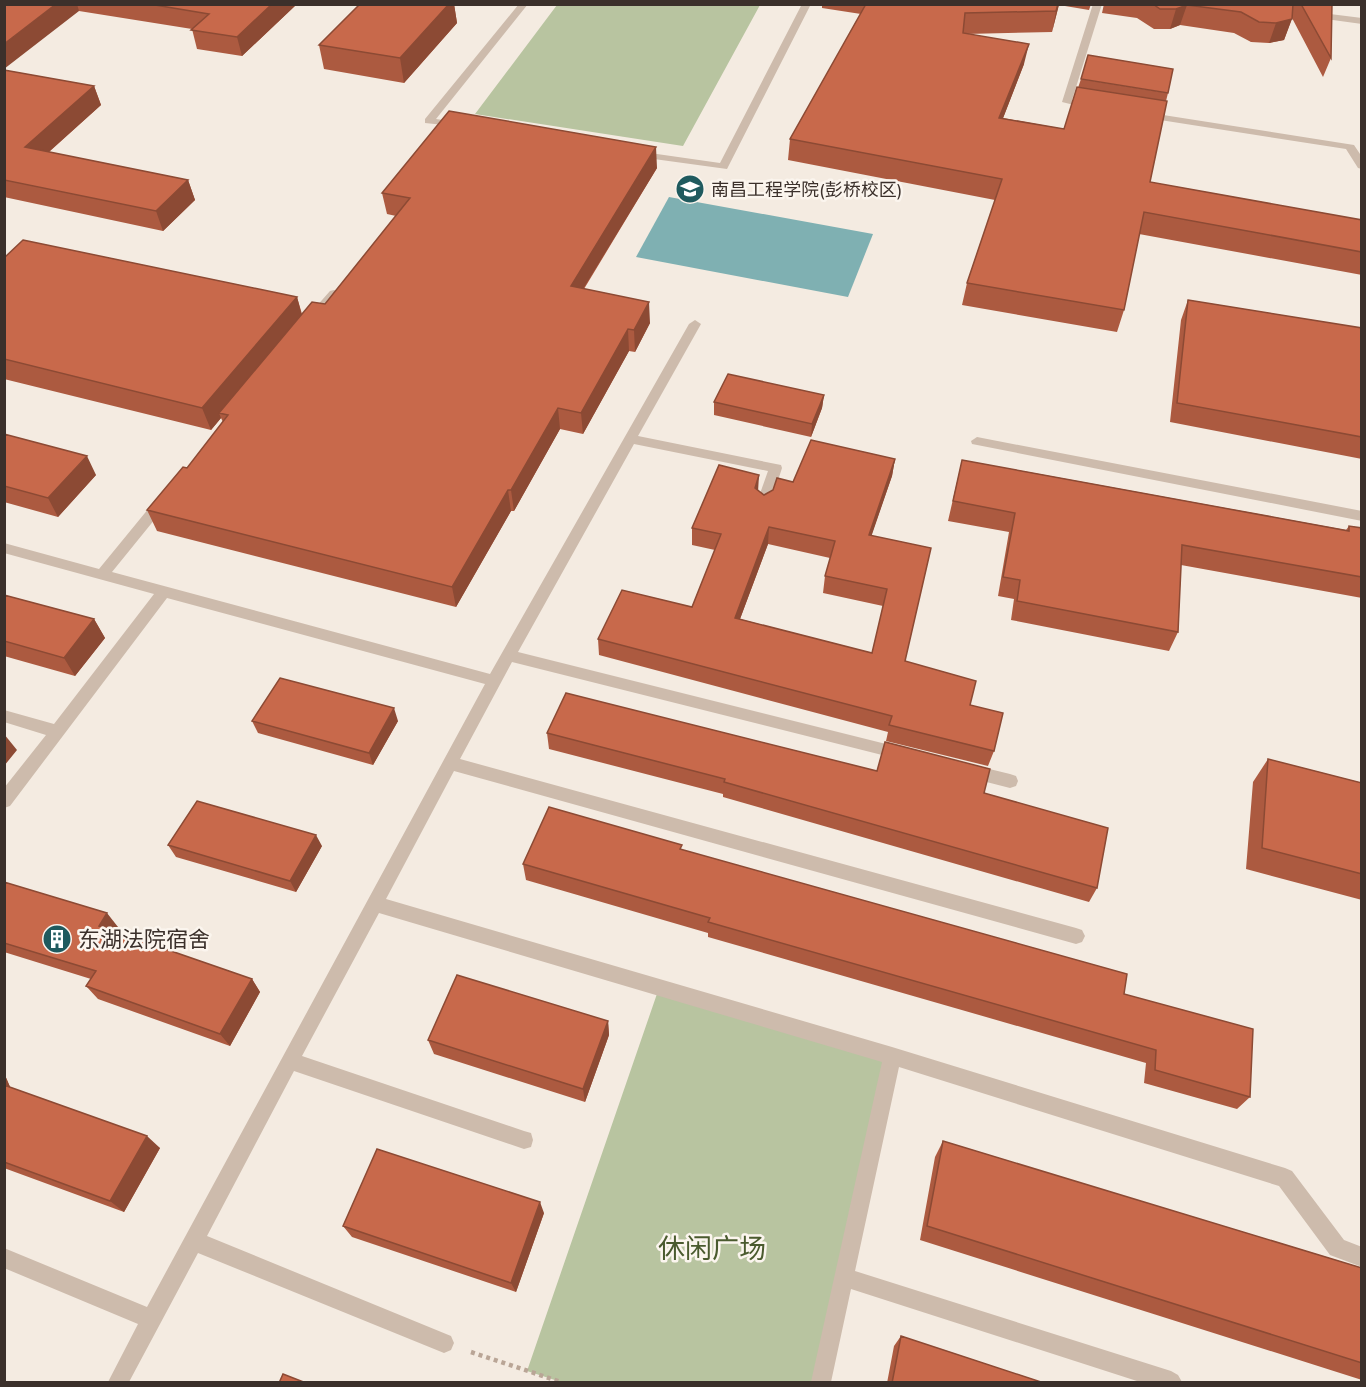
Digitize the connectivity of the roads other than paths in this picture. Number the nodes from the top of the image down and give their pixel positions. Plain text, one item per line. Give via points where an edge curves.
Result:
1 (524, 4) edge
2 (807, 4) edge
3 (1098, 4) edge
4 (1305, 14) edge
5 (1362, 21) edge
6 (1103, 108) edge
7 (1138, 114) edge
8 (465, 126) edge
9 (629, 152) edge
10 (1362, 166) edge
11 (334, 293) edge
12 (695, 324) dead end
13 (304, 329) edge
14 (630, 439) junction
15 (977, 441) dead end
16 (169, 493) edge
17 (763, 505) edge
18 (1362, 516) edge
19 (4, 548) edge
20 (102, 574) junction
21 (164, 591) junction
22 (509, 656) junction
23 (494, 681) junction
24 (4, 716) edge
25 (58, 732) junction
26 (917, 758) edge
27 (450, 763) junction
28 (952, 767) edge
29 (1010, 781) dead end
30 (4, 801) edge
31 (375, 904) junction
32 (1076, 936) dead end
33 (892, 1056) junction
34 (290, 1061) junction
35 (524, 1140) dead end
36 (194, 1241) junction
37 (1362, 1257) edge
38 (4, 1258) edge
39 (844, 1277) junction
40 (152, 1318) junction
41 (444, 1343) road end
42 (118, 1383) edge
43 (821, 1383) edge
44 (1171, 1383) edge

1 - 8 street via 429,121
2 - 9 street via 723,167
3 - 6 street via 1067,102
4 - 5 street
7 - 10 street via 1350,147
11 - 13 street
12 - 14 street
14 - 17 street via 776,468
14 - 22 street
15 - 18 street
16 - 20 street
19 - 20 street
20 - 21 street
21 - 23 street
21 - 25 street
22 - 23 street
22 - 26 street
23 - 27 street
24 - 25 street
25 - 30 street
27 - 31 street
27 - 32 street
28 - 29 street
31 - 33 street
31 - 34 street
33 - 37 street via 1286,1179 1337,1248
33 - 39 street
34 - 35 street
34 - 36 street
36 - 40 street
36 - 41 street
38 - 40 street
39 - 43 street
39 - 44 street
40 - 42 street

